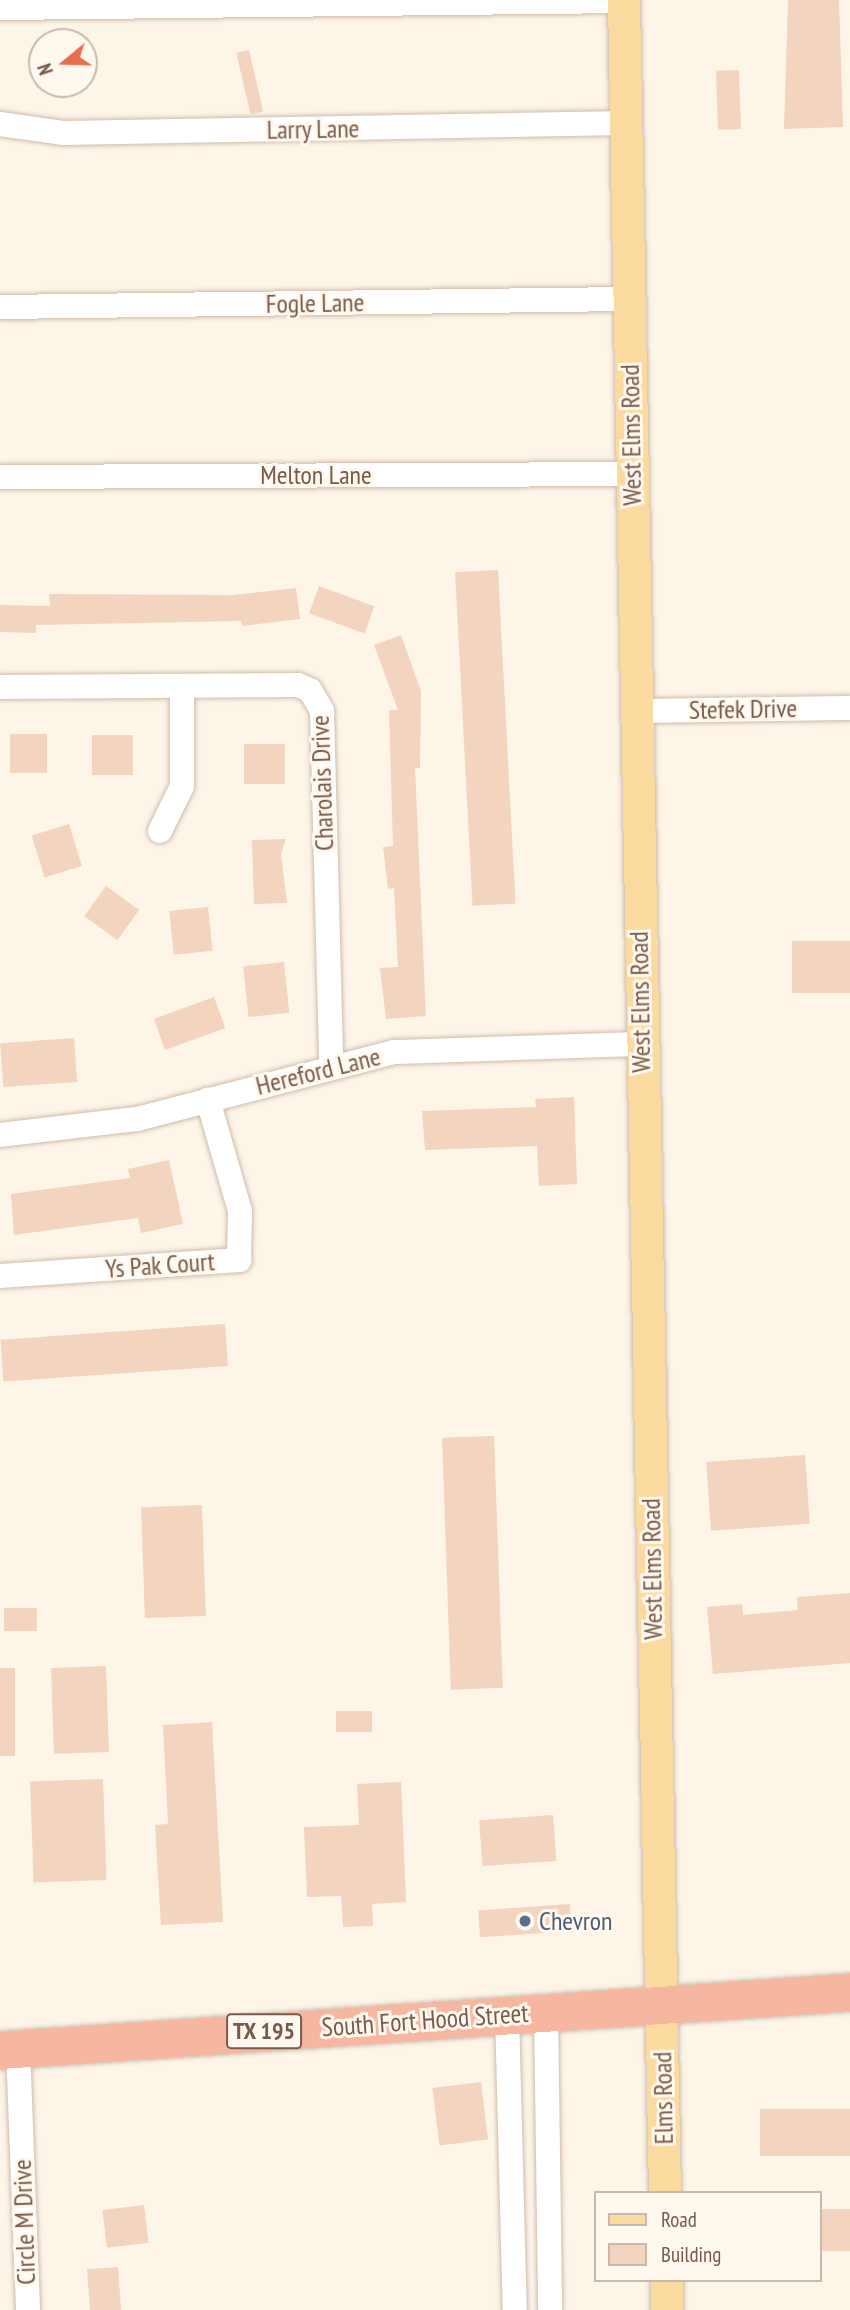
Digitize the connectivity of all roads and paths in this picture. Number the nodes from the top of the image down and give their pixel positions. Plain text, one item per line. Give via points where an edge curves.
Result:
1 (624, 0) edge
2 (0, 8) edge
3 (626, 123) junction
4 (0, 124) edge
5 (629, 299) junction
6 (0, 307) edge
7 (632, 474) junction
8 (0, 477) edge
9 (182, 686) junction
10 (0, 687) edge
11 (850, 708) edge
12 (635, 711) junction
13 (160, 831) dead end
14 (640, 1044) junction
15 (331, 1064) junction
16 (208, 1100) junction
17 (0, 1135) edge
18 (0, 1276) edge
19 (850, 1992) edge
20 (662, 2004) junction
21 (546, 2011) junction
22 (507, 2014) junction
23 (9, 2050) edge
24 (665, 2191) edge
25 (667, 2282) edge
26 (28, 2310) edge
27 (514, 2310) edge
28 (550, 2310) edge
29 (667, 2310) edge

1 - 2 street
1 - 3 main road, West Elms Road
3 - 4 street, Larry Lane via 64,133
3 - 5 main road, West Elms Road
5 - 6 street, Fogle Lane
5 - 7 main road, West Elms Road
7 - 8 street, Melton Lane
7 - 12 main road, West Elms Road
9 - 10 street, Charolais Drive
9 - 13 street via 182,786
9 - 15 street, Charolais Drive via 298,685 318,699
11 - 12 street, Stefek Drive
12 - 14 main road, West Elms Road
14 - 15 street, Hereford Lane via 453,1046
14 - 20 main road, West Elms Road
15 - 16 street, Hereford Lane
16 - 17 street, Hereford Lane via 137,1119
16 - 18 street, Ys Pak Court via 240,1212 239,1260
19 - 20 highway, South Fort Hood Street / TX 195
20 - 21 highway, South Fort Hood Street / TX 195
20 - 24 main road, Elms Road
21 - 22 highway, South Fort Hood Street / TX 195
21 - 28 street
22 - 23 highway, South Fort Hood Street / TX 195
22 - 27 street
23 - 26 street, Circle M Drive
25 - 29 main road

